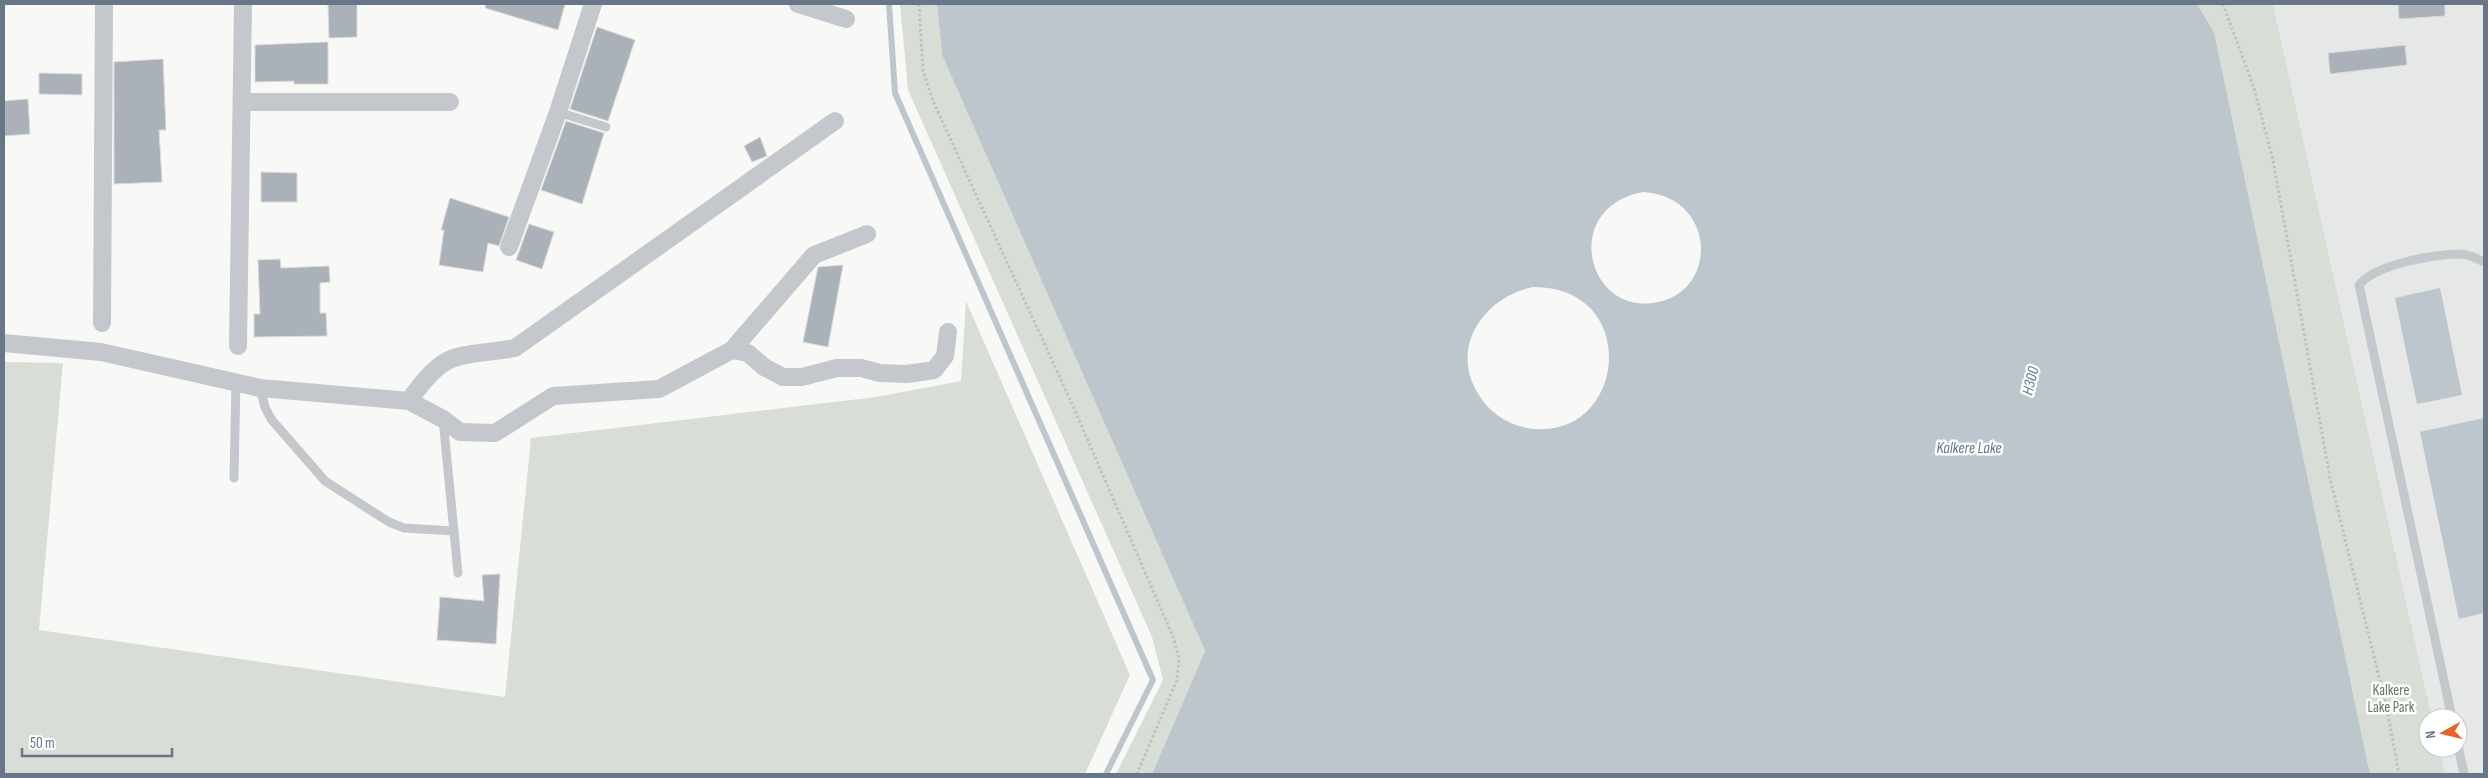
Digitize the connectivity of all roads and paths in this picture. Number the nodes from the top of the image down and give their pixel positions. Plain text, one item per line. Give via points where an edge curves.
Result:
1 (104, 4) edge
2 (243, 4) edge
3 (593, 4) edge
4 (798, 4) edge
5 (919, 4) edge
6 (2223, 4) edge
7 (846, 19) dead end
8 (242, 102) junction
9 (450, 102) dead end
10 (558, 112) junction
11 (835, 120) dead end
12 (606, 127) dead end
13 (867, 234) dead end
14 (509, 247) dead end
15 (2484, 262) edge
16 (102, 323) dead end
17 (948, 332) dead end
18 (4, 343) edge
19 (238, 346) dead end
20 (732, 350) junction
21 (236, 381) junction
22 (260, 388) junction
23 (409, 401) junction
24 (443, 419) junction
25 (234, 478) dead end
26 (454, 532) junction
27 (458, 573) dead end
28 (2450, 708) edge
29 (2461, 758) edge
30 (1137, 774) edge
31 (2398, 774) edge
32 (2464, 774) edge

1 - 16 street
2 - 8 street
3 - 10 street
4 - 7 street
5 - 30 path via 923,71 933,102 1073,406 1174,639 1179,659 1177,680
6 - 31 path via 2254,88 2273,160 2330,478 2387,709
8 - 9 street
8 - 19 street
10 - 12 lane
10 - 14 street
11 - 23 street via 515,348 462,354 440,364
13 - 20 street via 814,255
15 - 28 lane via 2459,254 2413,261 2380,270 2359,285
17 - 20 street via 945,356 934,370 907,374 837,368 802,377 783,377 748,353
18 - 21 street via 101,352
20 - 24 street via 659,389 553,396 495,433 460,432
21 - 22 street
21 - 25 lane
22 - 23 street
22 - 26 lane via 264,407 271,419 325,481 389,522 404,528
23 - 24 street
24 - 26 lane
26 - 27 lane
29 - 32 lane

